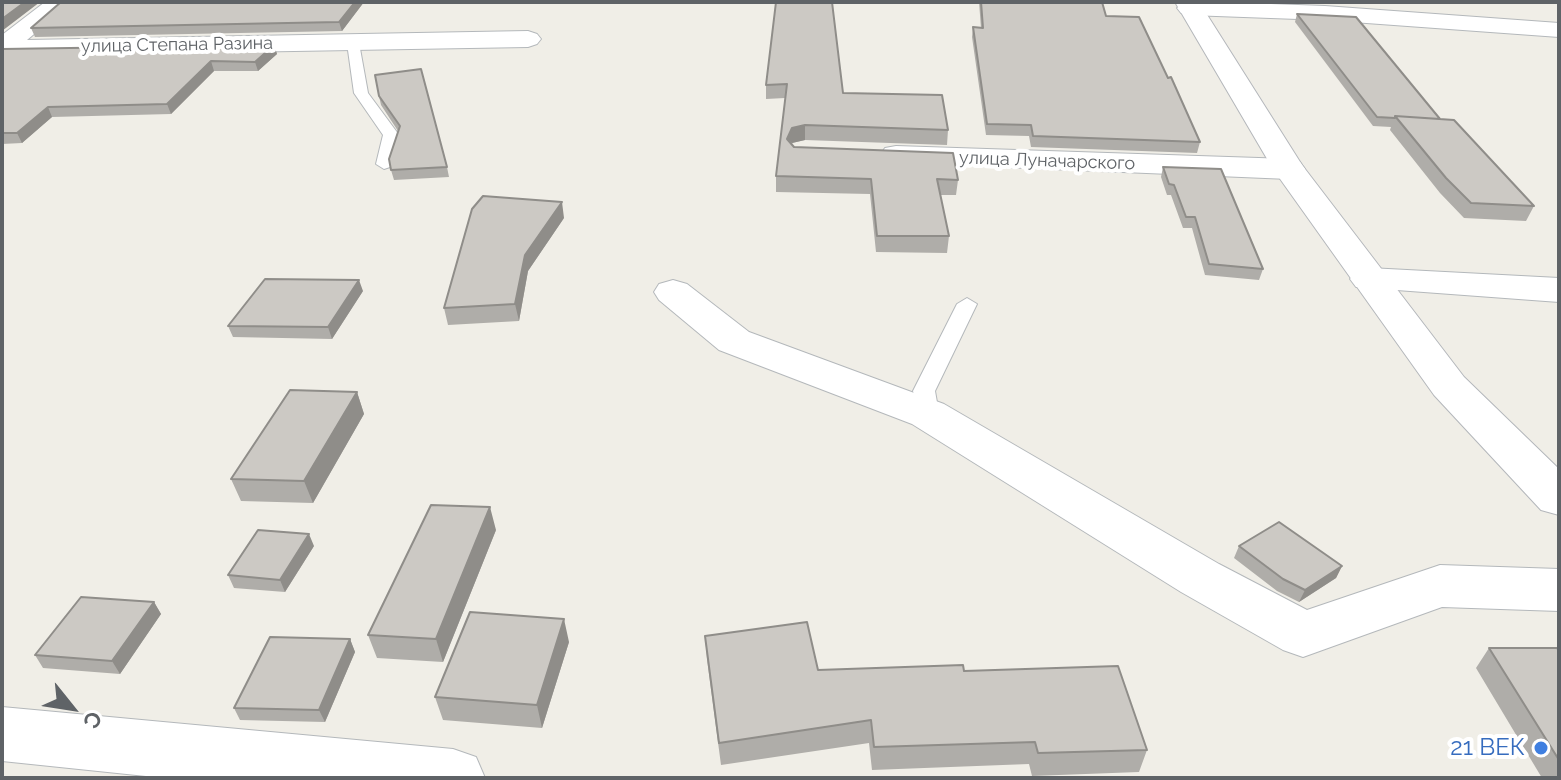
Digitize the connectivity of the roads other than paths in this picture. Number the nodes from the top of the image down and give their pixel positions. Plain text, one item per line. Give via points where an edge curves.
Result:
1 (60, 2) edge
2 (1188, 5) edge
3 (1559, 30) edge
4 (528, 39) dead end
5 (5, 43) edge
6 (353, 43) junction
7 (867, 154) edge
8 (384, 164) dead end
9 (1289, 169) junction
10 (1369, 279) junction
11 (1559, 290) edge
12 (673, 292) dead end
13 (967, 304) dead end
14 (928, 414) junction
15 (1559, 498) edge
16 (1559, 590) edge
17 (2, 734) edge
18 (453, 778) edge

1 - 5 street
2 - 3 street
2 - 9 street
4 - 6 street, улица Степана Разина
5 - 6 street, улица Степана Разина
6 - 8 lane via 361,93 391,135
7 - 9 street, улица Луначарского
9 - 10 street
10 - 11 street
10 - 15 street via 1449,386
12 - 14 street via 734,341
13 - 14 lane via 924,391
14 - 16 street via 1303,634 1440,586
17 - 18 street

